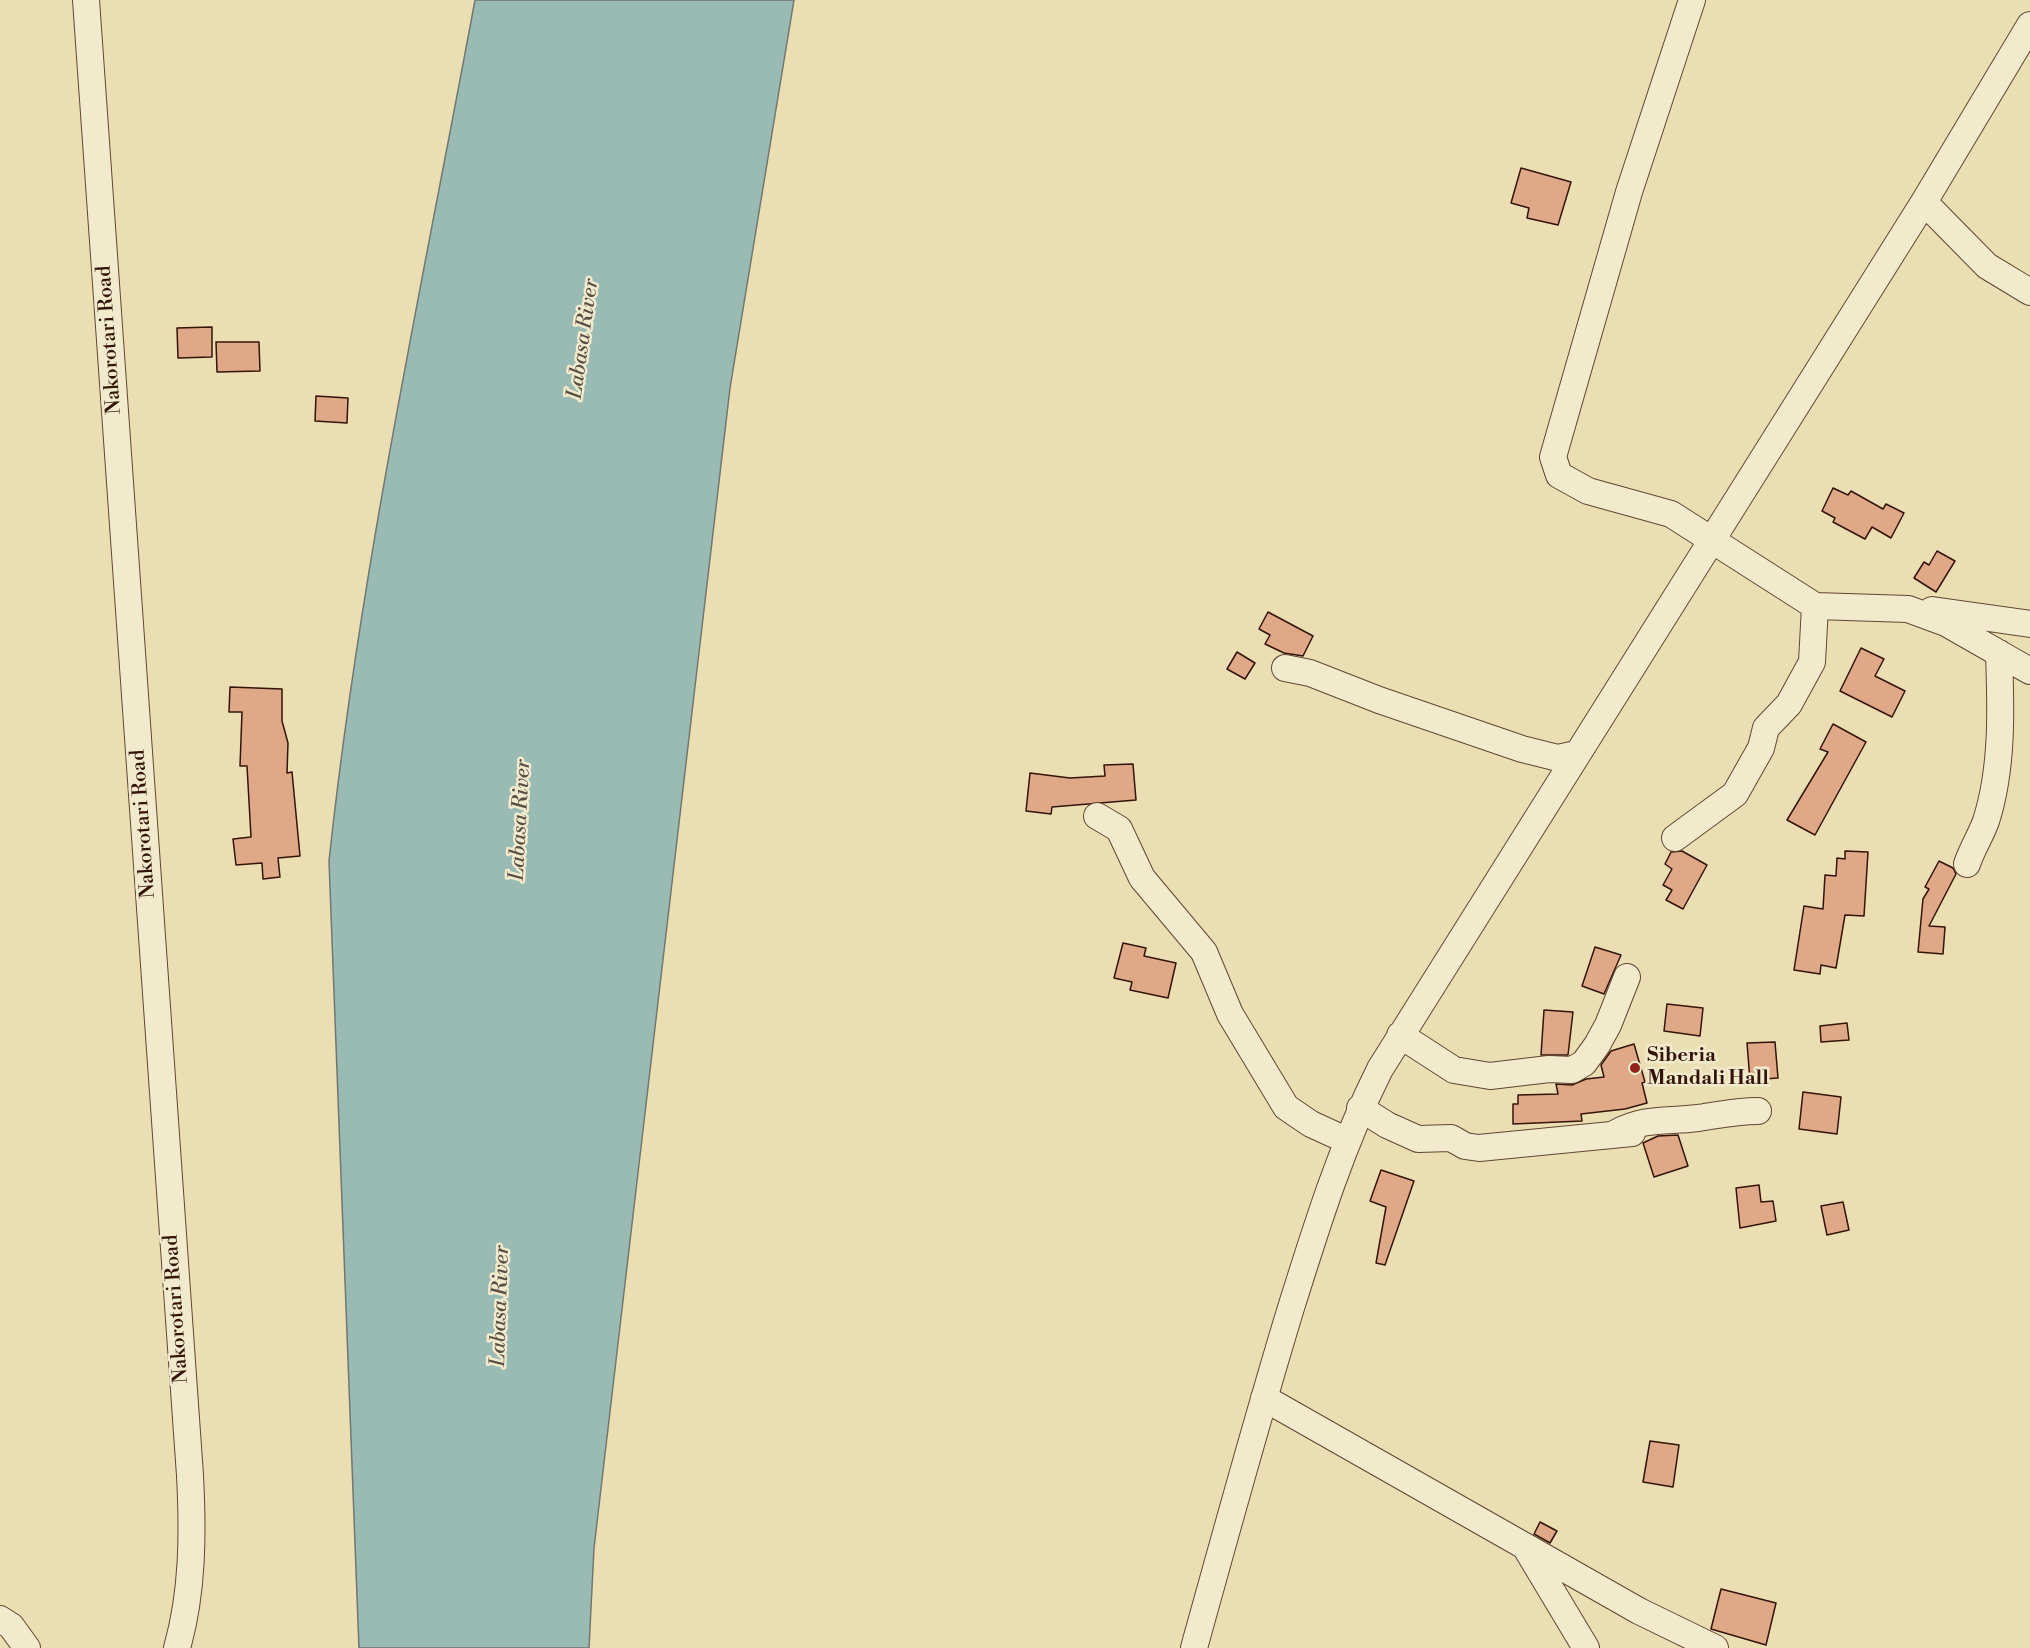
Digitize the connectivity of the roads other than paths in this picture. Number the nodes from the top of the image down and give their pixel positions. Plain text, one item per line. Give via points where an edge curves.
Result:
1 (86, 0) edge
2 (1692, 0) edge
3 (2030, 25) edge
4 (1924, 202) junction
5 (2030, 292) edge
6 (1710, 540) junction
7 (1815, 606) junction
8 (1908, 609) junction
9 (2030, 624) edge
10 (2000, 654) junction
11 (1285, 668) dead end
12 (2030, 671) edge
13 (1576, 754) junction
14 (1097, 816) dead end
15 (1675, 838) dead end
16 (1967, 864) dead end
17 (1627, 977) dead end
18 (1400, 1035) junction
19 (1360, 1108) junction
20 (1758, 1111) dead end
21 (1346, 1140) junction
22 (1264, 1398) junction
23 (1524, 1546) junction
24 (0, 1619) edge
25 (27, 1648) edge
26 (177, 1648) edge
27 (1194, 1648) edge
28 (1586, 1648) edge
29 (1715, 1648) edge

1 - 26 street, Nakorotari Road via 190,1475 189,1579
2 - 6 street via 1629,192 1553,457 1559,475 1588,491 1671,514
3 - 4 street
4 - 5 street via 1987,266
4 - 6 street
6 - 7 street
6 - 13 street
7 - 8 street
7 - 15 street via 1812,662 1789,704 1766,728 1761,748 1735,794
8 - 9 street via 1943,610
8 - 10 street via 1946,622
10 - 12 street
10 - 16 street via 2001,714 1996,766 1986,822
11 - 13 street via 1310,673 1522,749 1558,758
13 - 18 street
14 - 21 street via 1119,829 1142,878 1204,952 1230,1014 1286,1107
17 - 18 street via 1597,1045 1584,1063 1572,1070 1490,1076 1454,1070
18 - 19 street
19 - 20 street via 1418,1139 1451,1138 1479,1148 1624,1133 1635,1123
19 - 21 street
21 - 22 street
22 - 23 street
22 - 27 street
23 - 28 street
23 - 29 street via 1639,1611
24 - 25 street via 11,1626

